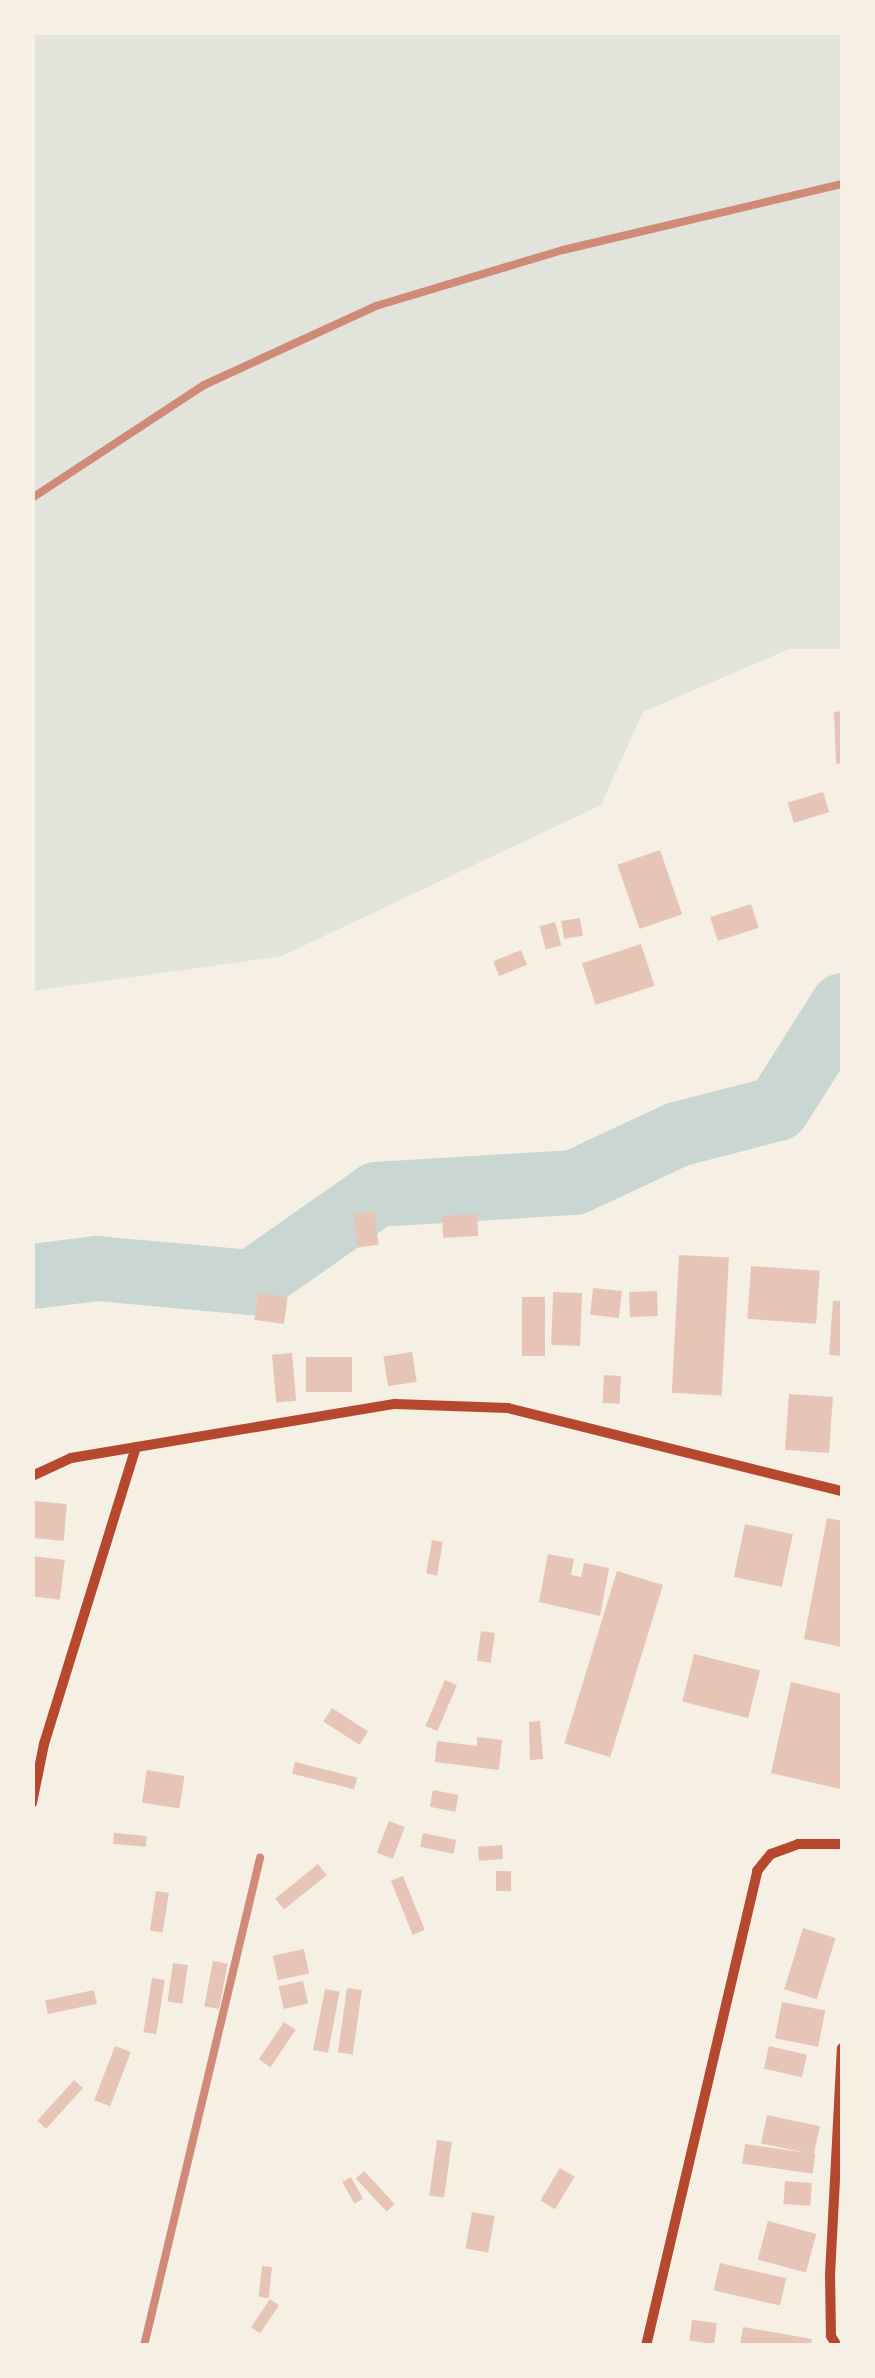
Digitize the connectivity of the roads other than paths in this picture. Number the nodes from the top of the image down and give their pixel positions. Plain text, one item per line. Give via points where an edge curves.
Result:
1 (136, 1447) junction
2 (32, 1476) edge
3 (842, 1491) edge
4 (32, 1803) edge
5 (842, 1844) edge
6 (842, 2048) edge
7 (646, 2346) edge
8 (836, 2346) edge

1 - 2 street via 71,1458
1 - 3 street via 395,1404 508,1408
1 - 4 street via 44,1744
5 - 7 street via 798,1844 771,1854 756,1871
6 - 8 street via 830,2275

